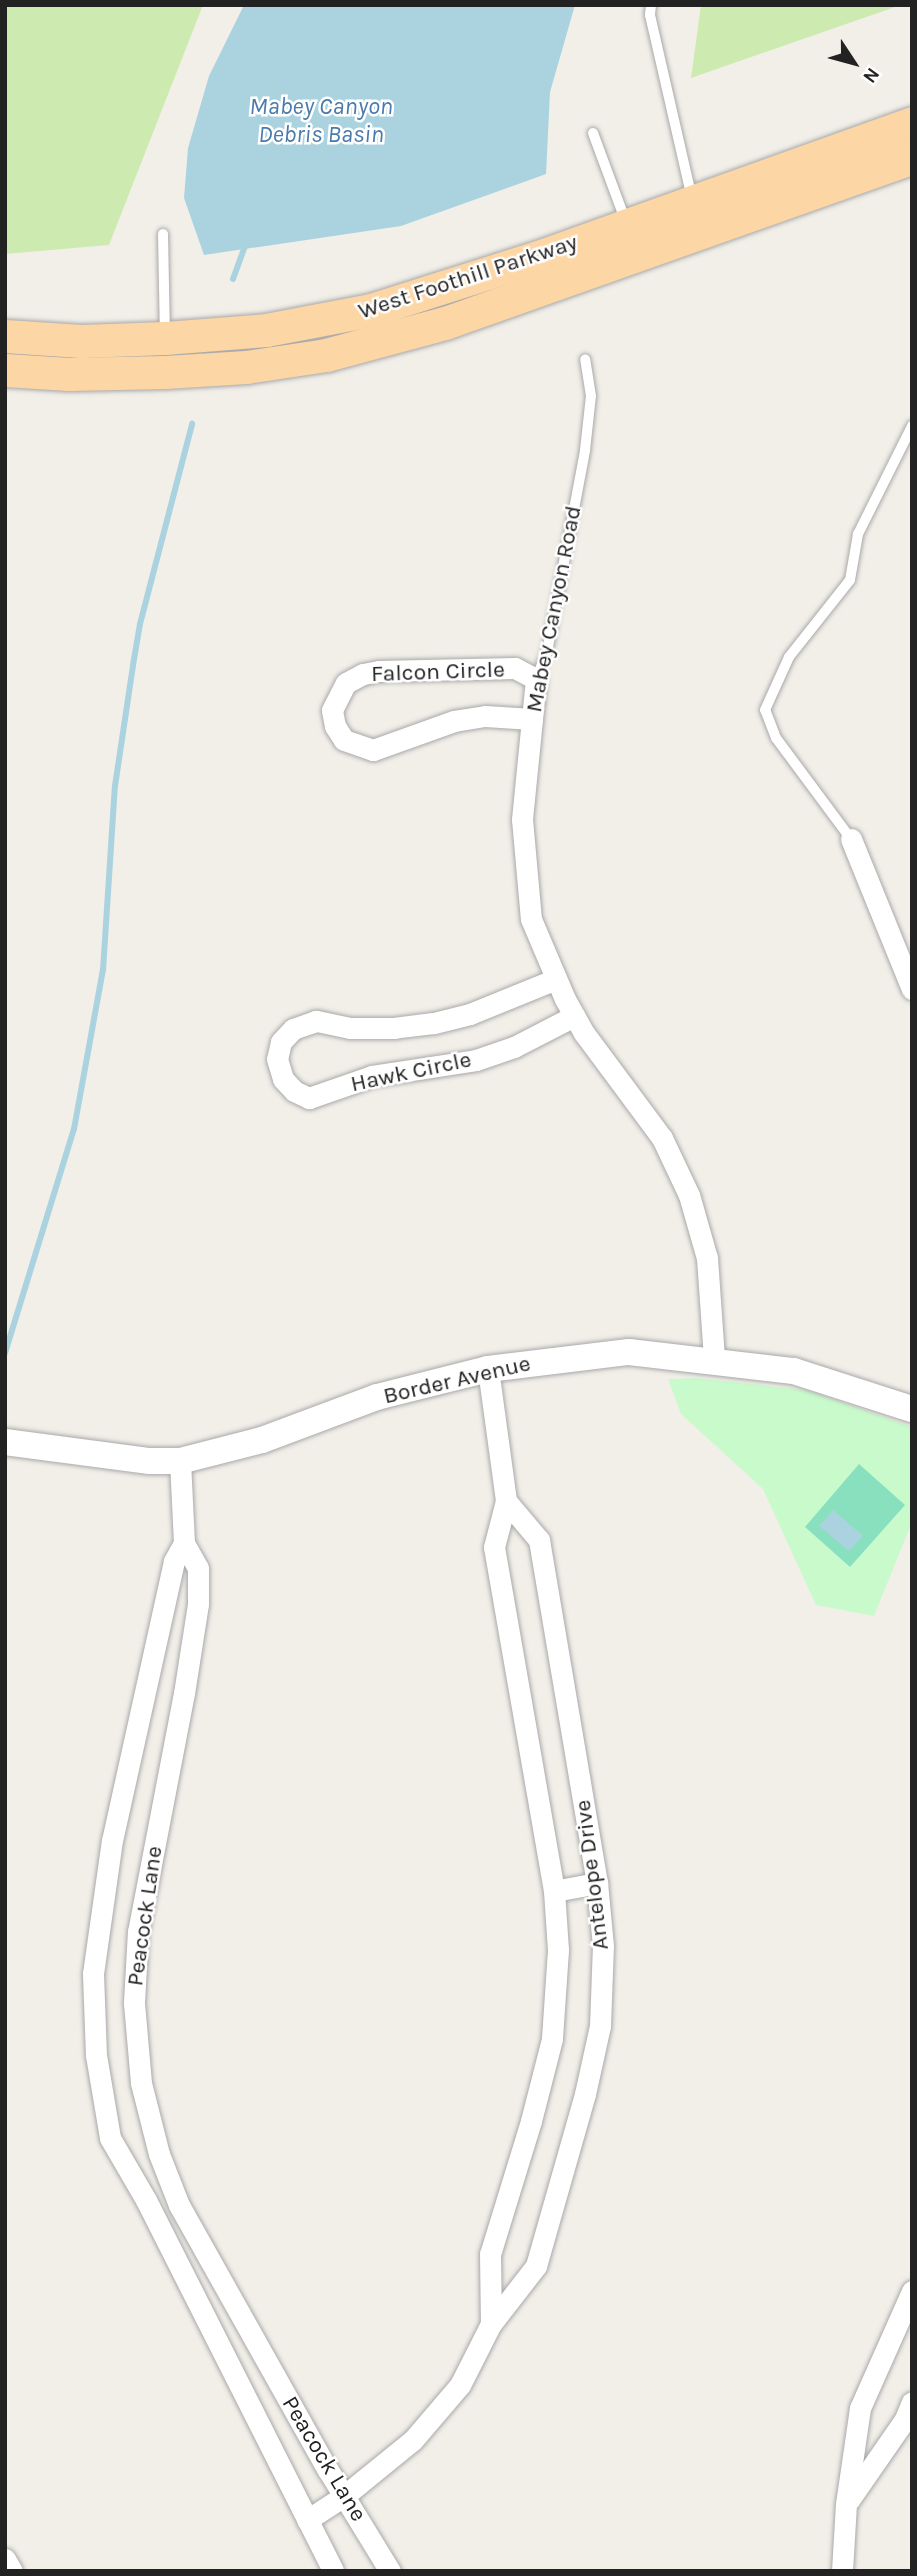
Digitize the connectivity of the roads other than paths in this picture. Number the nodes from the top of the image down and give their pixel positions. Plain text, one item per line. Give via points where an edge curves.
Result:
1 (651, 5) edge
2 (912, 123) edge
3 (593, 133) dead end
4 (912, 158) edge
5 (693, 201) junction
6 (627, 225) junction
7 (163, 234) dead end
8 (445, 323) junction
9 (5, 336) edge
10 (164, 338) junction
11 (585, 359) dead end
12 (5, 370) edge
13 (912, 426) edge
14 (536, 679) junction
15 (532, 719) junction
16 (851, 839) joint
17 (556, 979) junction
18 (912, 989) edge
19 (574, 1016) junction
20 (714, 1359) junction
21 (488, 1369) junction
22 (912, 1409) edge
23 (5, 1442) edge
24 (180, 1461) junction
25 (506, 1501) junction
26 (184, 1543) junction
27 (597, 1883) junction
28 (554, 1891) junction
29 (100, 1919) junction
30 (138, 1927) junction
31 (912, 2291) edge
32 (491, 2324) junction
33 (912, 2402) edge
34 (344, 2496) junction
35 (845, 2504) junction
36 (307, 2520) junction
37 (5, 2559) edge
38 (12, 2571) edge
39 (333, 2571) edge
40 (390, 2571) edge
41 (842, 2571) edge

1 - 5 lane
2 - 5 main road, West Foothill Parkway
3 - 6 lane
4 - 8 main road, West Foothill Parkway
5 - 6 main road, West Foothill Parkway
5 - 8 main road via 661,230 485,294
6 - 10 main road, West Foothill Parkway via 371,310 266,330
7 - 10 lane
8 - 12 main road, West Foothill Parkway via 326,355 246,367 138,373
9 - 10 main road, West Foothill Parkway via 81,341
11 - 14 lane, Mabey Canyon Road via 590,396 585,450 547,652
13 - 16 lane via 858,534 850,580 789,657 765,710 776,738
14 - 15 street, Mabey Canyon Road
14 - 15 street, Falcon Circle via 515,668 379,671 346,683 332,710 344,740 373,750 454,721 485,716
15 - 17 street, Mabey Canyon Road via 522,819 524,872 531,919
16 - 18 street
17 - 19 street, Mabey Canyon Road
17 - 19 street, Hawk Circle via 470,1014 433,1023 350,1028 316,1021 293,1029 281,1042 277,1059 283,1079 309,1098 372,1076 476,1060 514,1047
19 - 20 street, Mabey Canyon Road via 662,1138 690,1195 708,1258
20 - 21 street, Border Avenue via 629,1352
20 - 22 street, Border Avenue via 794,1371
21 - 24 street, Border Avenue via 377,1397 262,1440
21 - 25 street, Antelope Drive
23 - 24 street, Border Avenue
24 - 26 street, Peacock Lane
25 - 27 street, Antelope Drive via 539,1540
25 - 28 street, Antelope Drive via 494,1547
26 - 29 street, Peacock Lane via 174,1561 112,1840
26 - 30 street, Peacock Lane via 198,1568 198,1604
27 - 28 street
27 - 32 street, Antelope Drive via 603,1946 600,2026 585,2094 536,2266
28 - 32 street, Antelope Drive via 558,1950 552,2039 490,2254
29 - 30 street
29 - 36 street, Peacock Lane via 93,1975 96,2055 110,2138 146,2200
30 - 34 street, Peacock Lane via 137,2043 141,2083 159,2154 179,2205
31 - 35 street via 860,2408
32 - 34 street, Antelope Drive via 460,2385 413,2440
33 - 35 street
34 - 36 street, Antelope Drive
34 - 40 street, Peacock Lane
35 - 41 street
36 - 39 street, Peacock Lane
37 - 38 street

